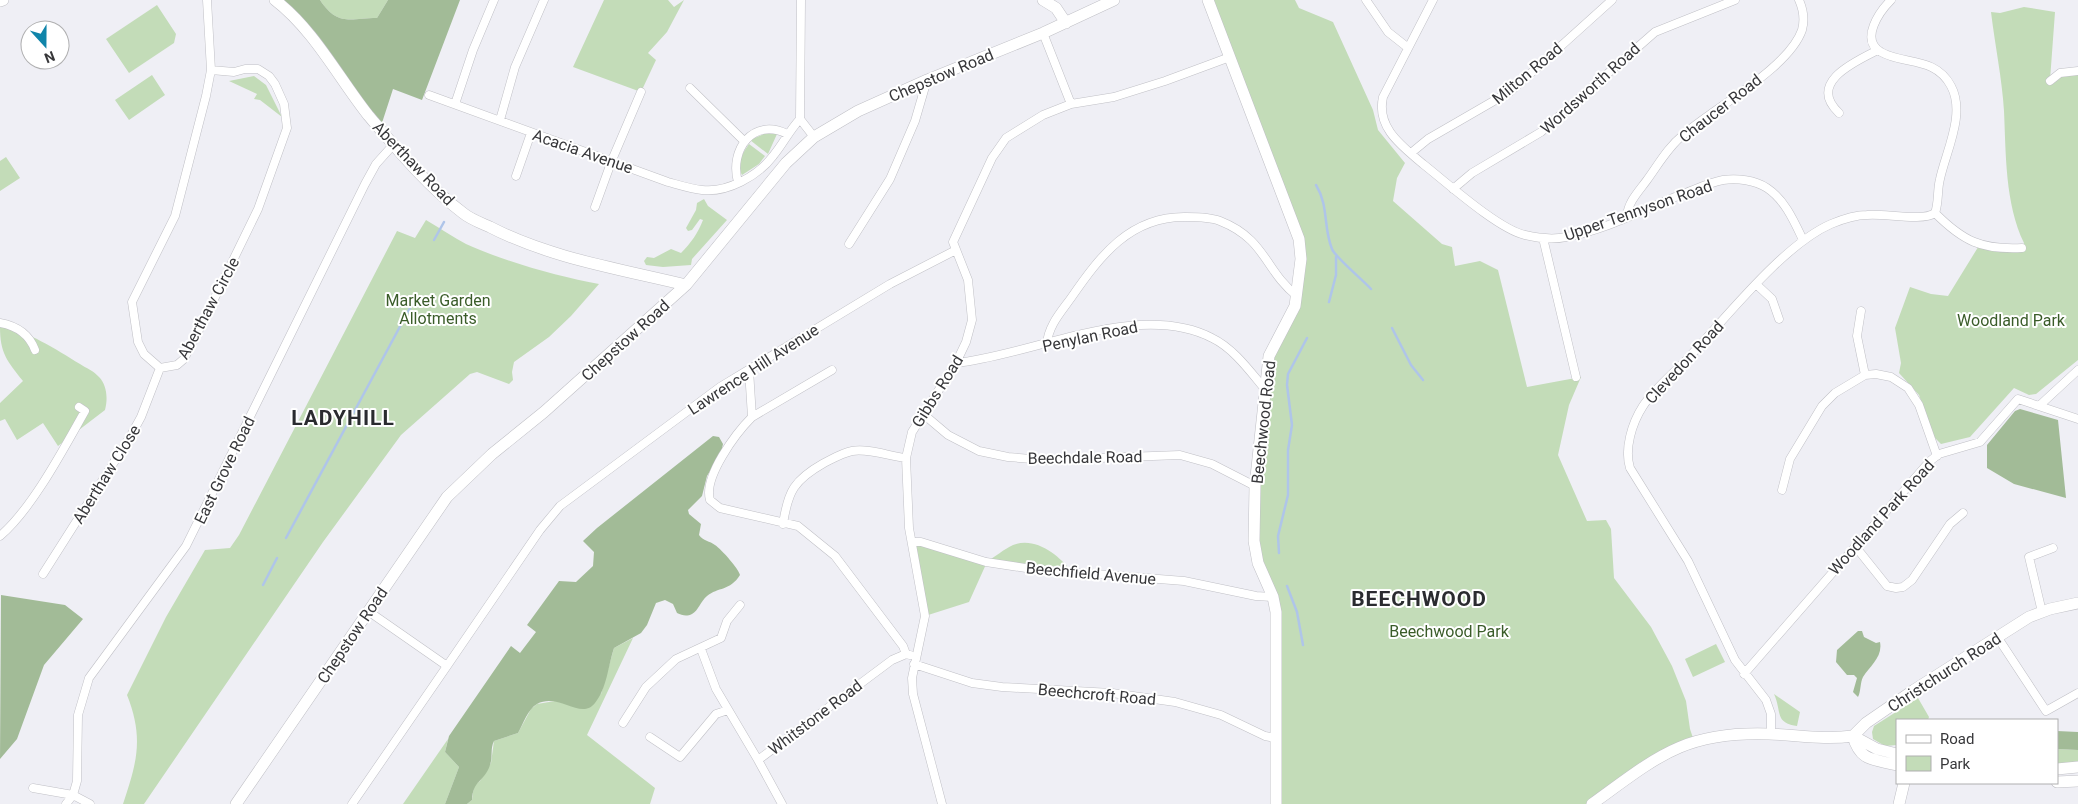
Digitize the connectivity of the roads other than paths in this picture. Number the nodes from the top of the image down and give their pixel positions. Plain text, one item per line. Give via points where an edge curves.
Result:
1 (207, 0) edge
2 (275, 0) edge
3 (494, 0) edge
4 (544, 0) edge
5 (801, 0) edge
6 (1043, 0) edge
7 (1114, 0) edge
8 (1208, 0) edge
9 (1366, 0) edge
10 (1433, 0) edge
11 (1612, 0) edge
12 (1735, 0) edge
13 (1799, 0) edge
14 (1891, 0) edge
15 (1066, 23) junction
16 (1043, 33) junction
17 (1407, 48) junction
18 (1878, 50) junction
19 (1230, 57) junction
20 (211, 70) junction
21 (2078, 71) edge
22 (927, 80) junction
23 (2050, 80) dead end
24 (690, 88) dead end
25 (641, 92) dead end
26 (429, 95) dead end
27 (455, 104) junction
28 (1071, 104) junction
29 (1839, 113) dead end
30 (800, 119) junction
31 (500, 120) junction
32 (531, 133) junction
33 (787, 134) junction
34 (814, 137) junction
35 (744, 140) junction
36 (394, 144) junction
37 (1411, 153) junction
38 (612, 160) junction
39 (516, 176) dead end
40 (738, 182) junction
41 (1453, 189) junction
42 (595, 207) dead end
43 (1935, 213) junction
44 (1627, 216) junction
45 (1544, 238) junction
46 (1803, 240) junction
47 (849, 244) dead end
48 (2022, 248) dead end
49 (956, 250) junction
50 (1757, 284) junction
51 (686, 285) junction
52 (1297, 296) junction
53 (1861, 311) dead end
54 (1779, 318) dead end
55 (0, 323) edge
56 (1047, 344) junction
57 (34, 350) dead end
58 (956, 363) junction
59 (160, 368) junction
60 (749, 370) junction
61 (832, 370) dead end
62 (2078, 370) edge
63 (1865, 375) junction
64 (1576, 376) dead end
65 (1264, 388) junction
66 (2039, 406) junction
67 (79, 407) dead end
68 (922, 413) junction
69 (752, 417) junction
70 (2078, 419) edge
71 (1937, 456) junction
72 (906, 458) junction
73 (1255, 486) junction
74 (1782, 490) dead end
75 (1964, 513) dead end
76 (783, 524) junction
77 (0, 536) edge
78 (912, 542) junction
79 (1855, 546) junction
80 (2053, 548) dead end
81 (43, 574) dead end
82 (1273, 597) junction
83 (740, 605) dead end
84 (2076, 605) edge
85 (368, 611) junction
86 (2042, 612) junction
87 (1998, 638) junction
88 (701, 649) junction
89 (906, 654) junction
90 (915, 661) junction
91 (447, 666) junction
92 (1744, 674) junction
93 (2078, 693) edge
94 (728, 710) junction
95 (623, 724) dead end
96 (1771, 734) junction
97 (1853, 736) junction
98 (650, 737) dead end
99 (1275, 738) junction
100 (1896, 754) edge
101 (758, 760) junction
102 (1896, 765) edge
103 (2078, 767) edge
104 (2058, 769) edge
105 (2078, 781) edge
106 (2058, 782) edge
107 (1904, 784) edge
108 (33, 788) dead end
109 (73, 795) junction
110 (1598, 802) edge
111 (66, 804) edge
112 (90, 804) edge
113 (236, 804) edge
114 (352, 804) edge
115 (782, 804) edge
116 (942, 804) edge
117 (1276, 804) edge
118 (1899, 804) edge

1 - 20 street, Aberthaw Circle
2 - 36 street, Aberthaw Road via 306,32 356,100
3 - 27 street
4 - 31 street via 514,67
5 - 30 street
6 - 15 street via 1056,8
7 - 15 street, Chepstow Road
8 - 19 street, Beechwood Road
9 - 17 street via 1388,32
10 - 17 street, Upper Tennyson Road
11 - 37 street, Milton Road via 1506,94 1428,139
12 - 41 street, Wordsworth Road via 1655,32 1541,132 1465,178
13 - 44 street, Chaucer Road via 1803,24 1791,48 1762,76 1678,139 1633,199
14 - 18 street via 1873,25 1872,38
15 - 16 street, Chepstow Road
16 - 22 street, Chepstow Road
16 - 28 street
17 - 37 street, Upper Tennyson Road via 1384,96 1382,108 1388,131
18 - 29 street via 1844,69 1830,84 1829,100
18 - 43 street via 1936,70 1954,94 1956,116
19 - 28 street via 1114,97
19 - 52 street, Beechwood Road via 1299,239 1301,259
20 - 59 street, Aberthaw Circle via 175,216 132,302 138,342 144,354
20 - 59 street, Aberthaw Circle via 258,69 269,76 284,104 287,128 258,209 184,359 177,365
21 - 23 street via 2060,74
22 - 34 street, Chepstow Road via 858,111
22 - 47 street via 915,121 890,179
24 - 35 street
25 - 38 street
26 - 27 street, Acacia Avenue
27 - 31 street, Acacia Avenue
28 - 49 street via 1043,115 1006,138 992,158 955,235
30 - 33 street, Acacia Avenue
30 - 34 street
31 - 32 street, Acacia Avenue
32 - 38 street, Acacia Avenue
32 - 39 street
33 - 35 street via 769,130
33 - 40 street, Acacia Avenue via 759,171
34 - 51 street, Chepstow Road via 786,163
35 - 40 street via 735,163
36 - 51 street, Aberthaw Road via 416,170 464,214 509,237 545,250
36 - 109 street, East Grove Road via 376,164 365,184 186,546 90,678 78,714 78,766
37 - 41 street, Upper Tennyson Road
38 - 40 street, Acacia Avenue via 668,182 698,189 719,188
38 - 42 street
41 - 45 street, Upper Tennyson Road via 1508,229
43 - 46 street, Clevedon Road via 1925,217 1868,214 1850,217
43 - 48 street via 1966,239 1996,247
44 - 45 street, Upper Tennyson Road via 1571,236
44 - 46 street, Upper Tennyson Road via 1715,182 1745,180 1761,185 1780,199
45 - 64 street
46 - 50 street, Clevedon Road
49 - 58 street, Gibbs Road via 968,280 972,320
49 - 60 street, Lawrence Hill Avenue via 890,284
50 - 54 street via 1772,299
50 - 92 street, Clevedon Road via 1645,403 1628,451 1632,472 1688,561
51 - 85 street, Chepstow Road via 447,497
52 - 56 street via 1286,287 1259,246 1234,228 1218,220 1159,219 1126,233 1103,255 1052,325
52 - 65 street, Beechwood Road via 1291,317 1268,356
53 - 63 street via 1857,336
55 - 57 street via 24,333
56 - 58 street, Penylan Road via 984,360
56 - 65 street, Penylan Road via 1142,324 1176,325 1213,338
58 - 68 street, Gibbs Road
59 - 81 street, Aberthaw Close via 130,437
60 - 69 street
60 - 91 street, Lawrence Hill Avenue via 720,387 560,506
61 - 69 street
62 - 66 street
63 - 71 street via 1891,377 1908,388 1919,405
63 - 74 street via 1835,393 1822,406 1790,459
65 - 73 street, Beechwood Road
66 - 70 street
66 - 71 street, Woodland Park Road via 2016,400 1980,442
67 - 77 street via 86,411 71,437 26,506
68 - 72 street, Gibbs Road via 912,432
68 - 73 street, Beechdale Road via 948,435 979,451 1044,460 1180,455 1212,464
69 - 76 street via 727,449 708,490 712,503 720,508
71 - 79 street, Woodland Park Road
72 - 76 street via 852,451 833,458 797,481 787,503
72 - 78 street, Gibbs Road
73 - 82 street, Beechwood Road via 1254,541 1258,563
75 - 79 street via 1950,524 1912,580 1903,587 1886,586
76 - 89 street via 798,526 835,556
78 - 82 street, Beechfield Avenue via 986,562 1023,568 1184,581
78 - 90 street, Gibbs Road via 925,616
79 - 92 street, Woodland Park Road
80 - 86 street via 2030,557
82 - 99 street, Beechwood Road via 1276,612
83 - 88 street via 727,621 721,638
84 - 86 street, Christchurch Road
85 - 91 street
85 - 113 street, Chepstow Road
86 - 87 street, Christchurch Road
87 - 93 street via 2046,711
87 - 97 street, Christchurch Road via 1870,720
88 - 94 street
88 - 95 street via 676,659 646,687
89 - 90 street
89 - 101 street, Whitstone Road via 892,660
90 - 99 street, Beechcroft Road via 972,683 1112,693 1175,702 1221,715
90 - 116 street, Gibbs Road via 913,694
91 - 114 street, Lawrence Hill Avenue
92 - 96 street, Clevedon Road via 1768,705
94 - 98 street via 716,714 680,758
94 - 101 street
96 - 97 street via 1824,739
96 - 110 street via 1708,738 1679,746 1660,756
97 - 100 street via 1873,747
97 - 102 street via 1856,749 1863,756
99 - 117 street, Beechwood Road
101 - 115 street, Whitstone Road
103 - 104 street
105 - 106 street
107 - 118 street
108 - 109 street
109 - 111 street
109 - 112 street

